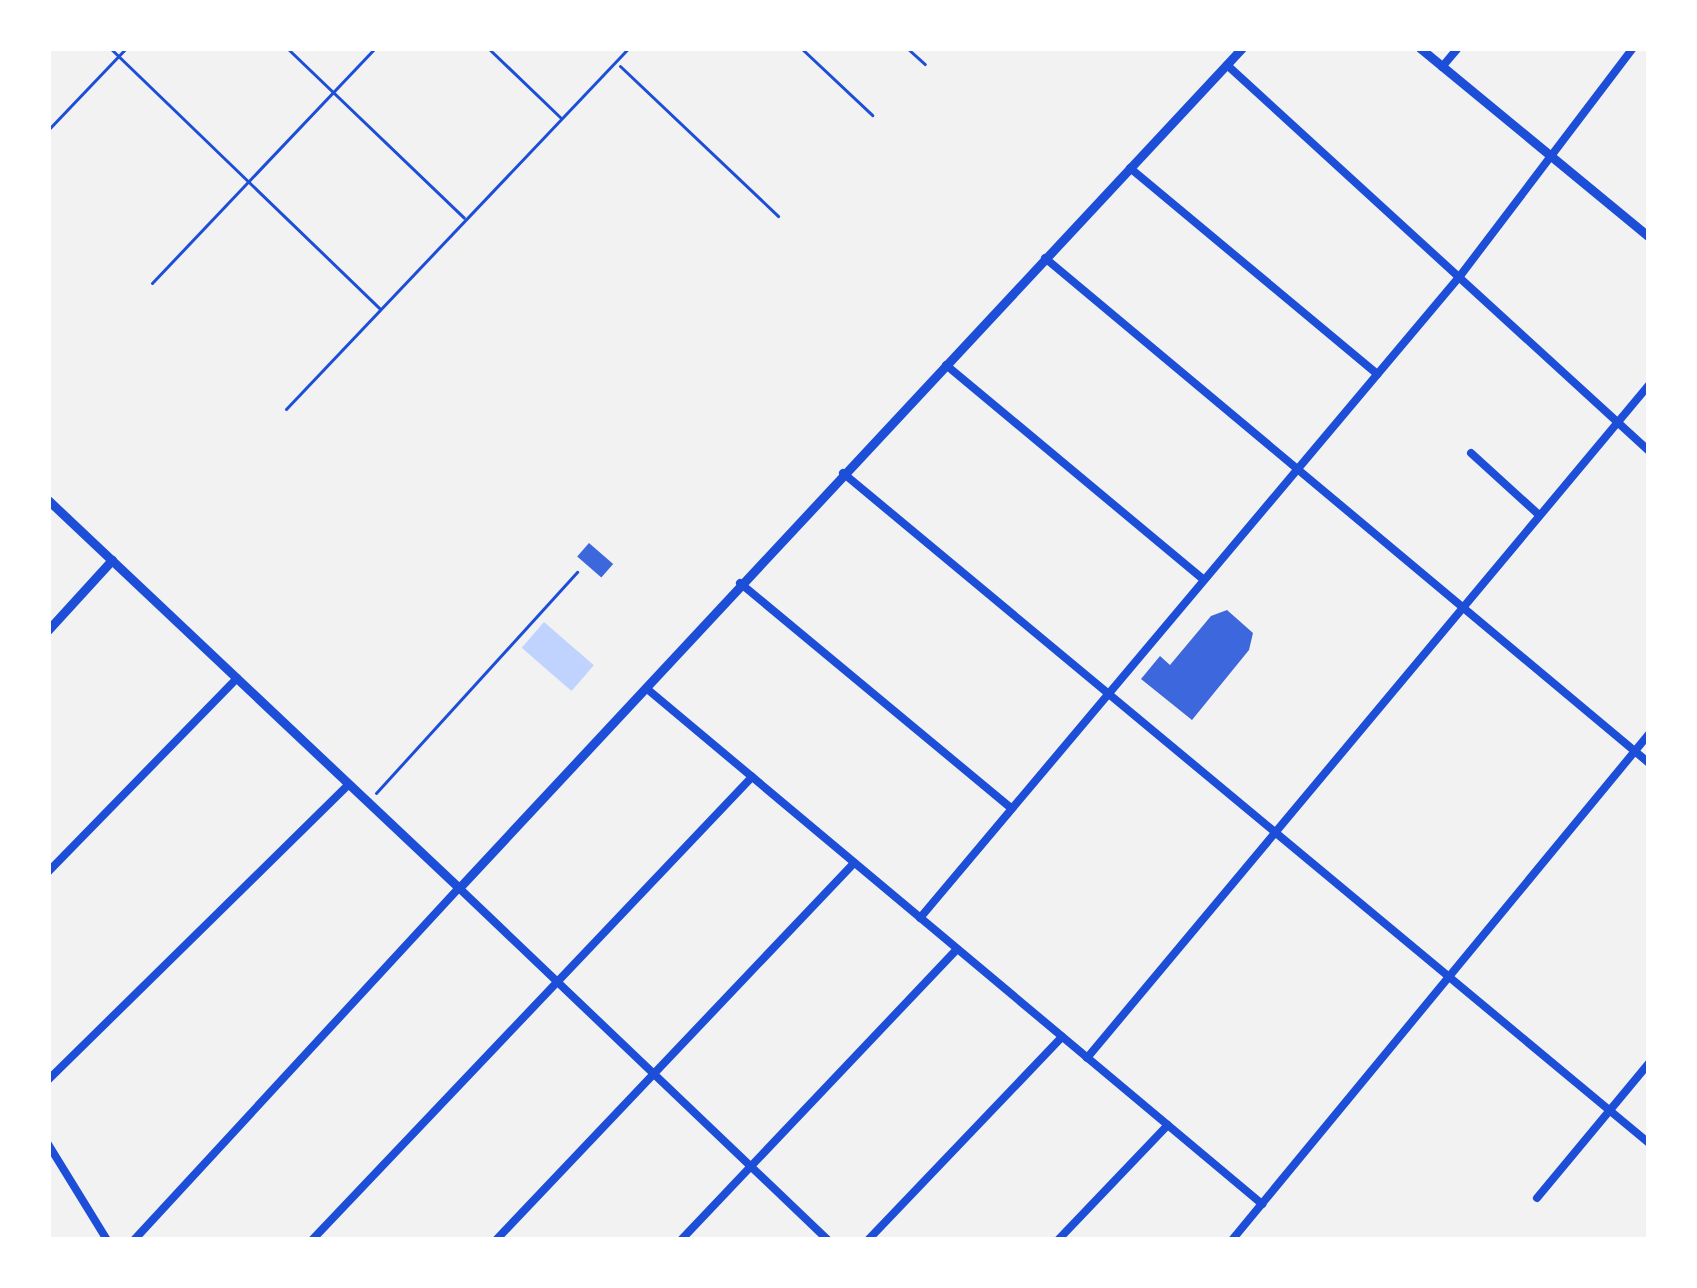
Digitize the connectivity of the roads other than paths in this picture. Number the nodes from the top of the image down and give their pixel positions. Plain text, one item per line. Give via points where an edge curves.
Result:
1 (110, 48) edge
2 (126, 48) edge
3 (287, 48) edge
4 (375, 48) edge
5 (488, 48) edge
6 (628, 48) edge
7 (1242, 48) edge
8 (1420, 48) edge
9 (1458, 48) edge
10 (1633, 48) edge
11 (118, 56) junction
12 (1227, 65) junction
13 (1442, 67) junction
14 (334, 92) junction
15 (561, 118) junction
16 (48, 130) edge
17 (1547, 157) junction
18 (1130, 168) junction
19 (248, 182) junction
20 (465, 220) junction
21 (1649, 235) edge
22 (1045, 258) junction
23 (1460, 276) junction
24 (152, 283) dead end
25 (380, 309) junction
26 (946, 365) junction
27 (1377, 374) junction
28 (1649, 385) edge
29 (286, 409) dead end
30 (1618, 423) junction
31 (1649, 452) edge
32 (1471, 453) dead end
33 (1294, 467) junction
34 (842, 472) junction
35 (48, 500) edge
36 (1538, 514) junction
37 (112, 560) junction
38 (1202, 578) junction
39 (739, 582) junction
40 (1462, 608) junction
41 (48, 630) edge
42 (237, 678) junction
43 (646, 688) junction
44 (1106, 693) junction
45 (1649, 734) edge
46 (1635, 752) junction
47 (1649, 763) edge
48 (752, 778) junction
49 (349, 784) junction
50 (1011, 808) junction
51 (1276, 832) junction
52 (854, 863) junction
53 (48, 872) edge
54 (459, 888) junction
55 (920, 918) junction
56 (957, 949) junction
57 (1450, 976) junction
58 (557, 982) junction
59 (1062, 1037) junction
60 (1087, 1058) junction
61 (1649, 1063) edge
62 (654, 1074) junction
63 (48, 1080) edge
64 (1610, 1110) junction
65 (1168, 1125) junction
66 (1649, 1143) edge
67 (48, 1144) edge
68 (751, 1166) junction
69 (1538, 1198) dead end
70 (1262, 1204) junction
71 (107, 1240) edge
72 (134, 1240) edge
73 (312, 1240) edge
74 (496, 1240) edge
75 (681, 1240) edge
76 (828, 1240) edge
77 (868, 1240) edge
78 (1058, 1240) edge
79 (1232, 1240) edge

1 - 11 lane
2 - 11 lane
3 - 14 lane
4 - 14 lane
5 - 15 lane
6 - 15 lane
7 - 12 street
8 - 13 street
9 - 13 street
10 - 17 street
11 - 16 lane
11 - 19 lane
12 - 18 street
12 - 23 street
13 - 17 street
14 - 19 lane
14 - 20 lane
15 - 20 lane
17 - 21 street
17 - 23 street
18 - 22 street
18 - 27 street
19 - 24 lane
19 - 25 lane
20 - 25 lane
22 - 26 street
22 - 33 street
23 - 27 street
23 - 30 street
25 - 29 lane
26 - 34 street
26 - 38 street
27 - 33 street
28 - 30 street
30 - 31 street
30 - 36 street
32 - 36 street
33 - 38 street
33 - 40 street
34 - 39 street
34 - 44 street
35 - 37 street
36 - 40 street
37 - 41 street
37 - 42 street
38 - 44 street
39 - 43 street
39 - 50 street
40 - 46 street
40 - 51 street
42 - 49 street
42 - 53 street
43 - 48 street
43 - 54 street
44 - 50 street
44 - 51 street
45 - 46 street
46 - 47 street
46 - 57 street
48 - 52 street
48 - 58 street
49 - 54 street
49 - 63 street
50 - 55 street
51 - 57 street
51 - 60 street
52 - 55 street
52 - 62 street
54 - 58 street
54 - 72 street
55 - 56 street
56 - 59 street
56 - 68 street
57 - 64 street
57 - 70 street
58 - 62 street
58 - 73 street
59 - 60 street
59 - 77 street
60 - 65 street
61 - 64 street
62 - 68 street
62 - 74 street
64 - 66 street
64 - 69 street
65 - 70 street
65 - 78 street
67 - 71 street
68 - 75 street
68 - 76 street
70 - 79 street

